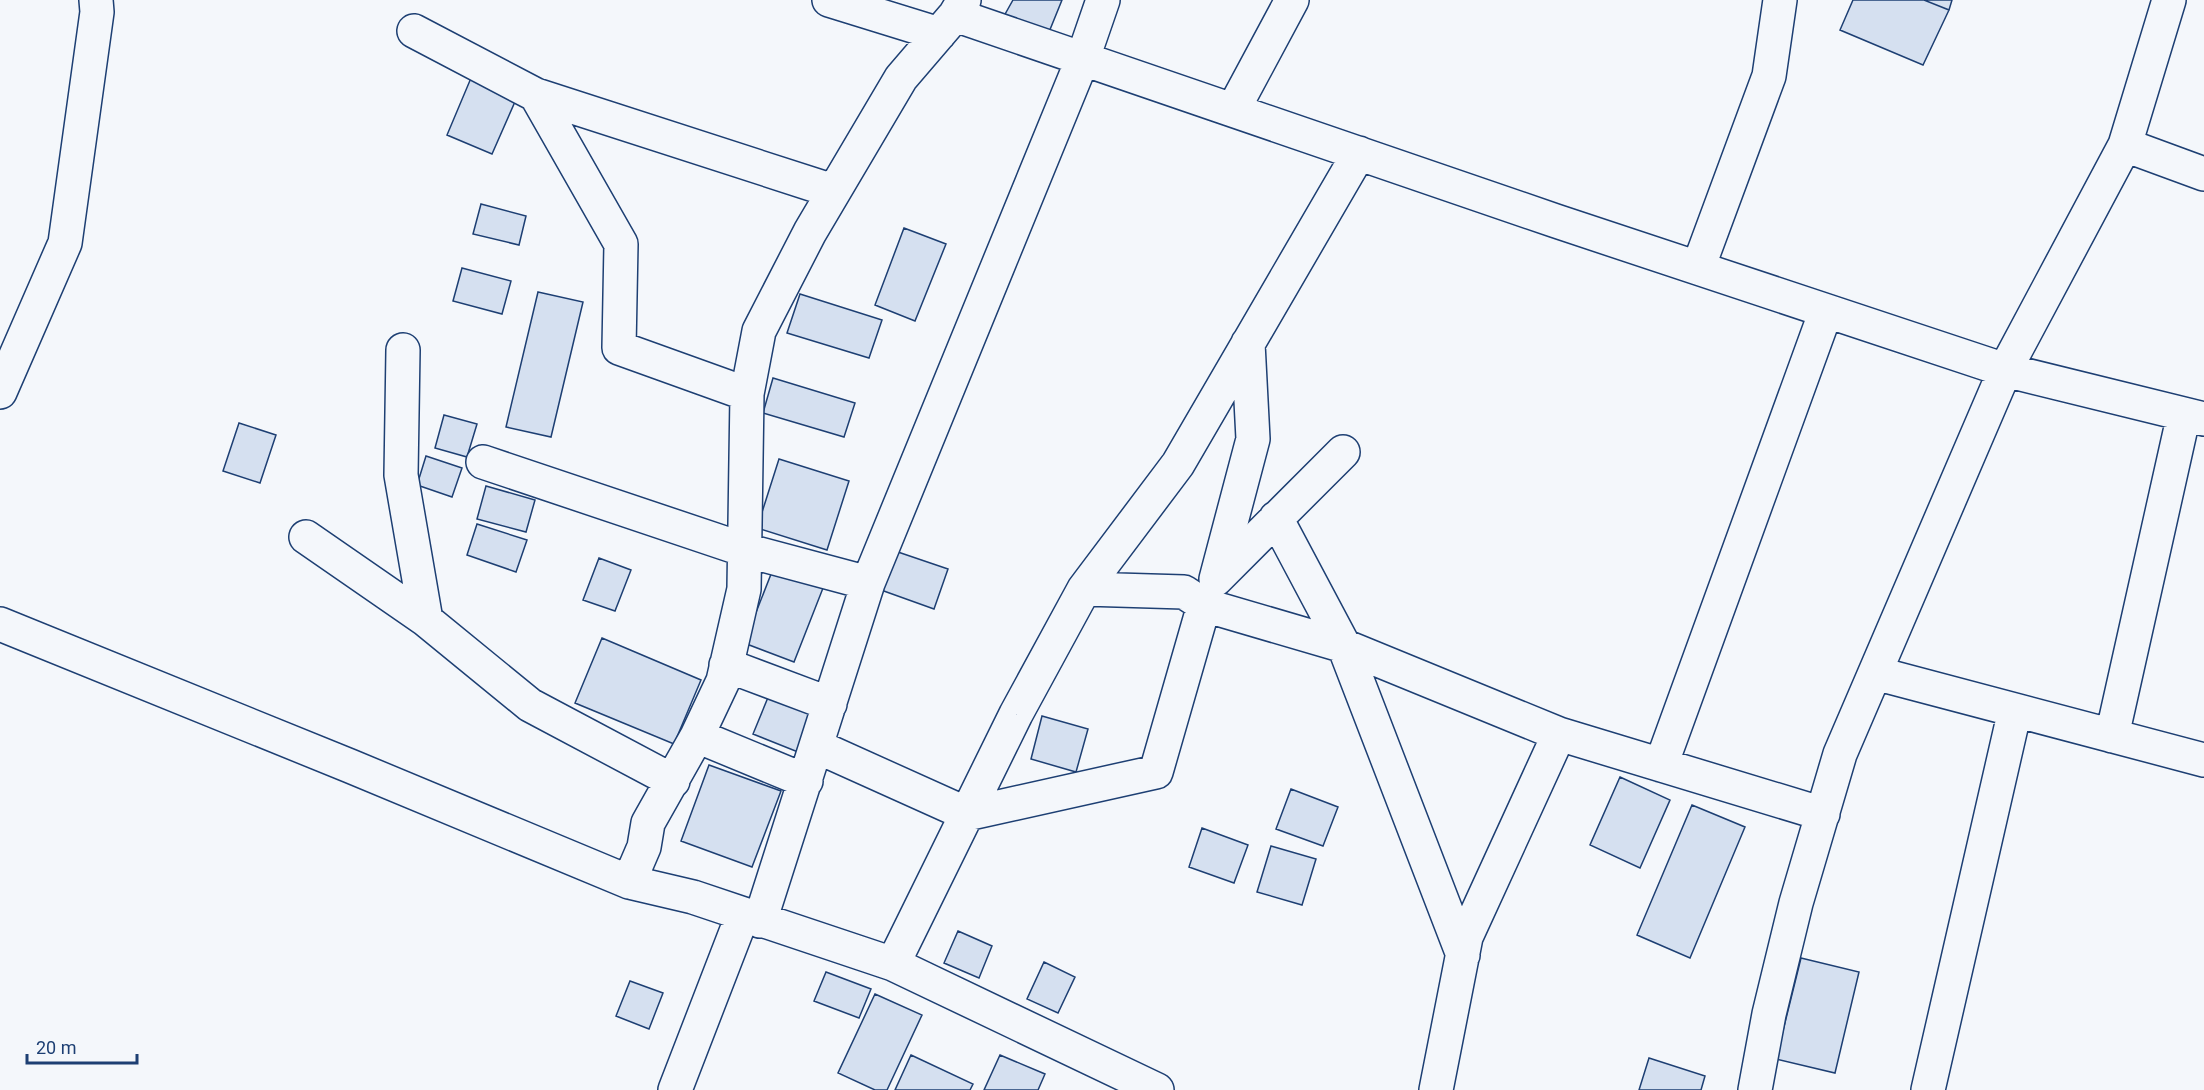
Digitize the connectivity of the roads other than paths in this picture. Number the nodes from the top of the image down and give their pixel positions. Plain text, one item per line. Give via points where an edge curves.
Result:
1 (96, 0) edge
2 (829, 0) edge
3 (1103, 0) edge
4 (1292, 0) edge
5 (1779, 0) edge
6 (2169, 0) edge
7 (952, 16) edge
8 (414, 31) dead end
9 (1083, 58) junction
10 (536, 95) junction
11 (1233, 111) junction
12 (2125, 145) junction
13 (1359, 153) junction
14 (2204, 174) edge
15 (833, 191) junction
16 (1698, 268) junction
17 (1826, 310) junction
18 (1248, 343) junction
19 (403, 350) dead end
20 (2005, 370) junction
21 (0, 392) edge
22 (747, 394) junction
23 (2194, 417) edge
24 (1343, 452) dead end
25 (483, 462) dead end
26 (1276, 519) junction
27 (306, 537) dead end
28 (745, 550) junction
29 (868, 583) junction
30 (1084, 590) junction
31 (1201, 592) junction
32 (426, 620) junction
33 (0, 624) edge
34 (1344, 646) junction
35 (726, 665) junction
36 (1875, 673) junction
37 (830, 704) junction
38 (2015, 710) junction
39 (1560, 734) junction
40 (697, 736) junction
41 (2112, 736) junction
42 (816, 746) junction
43 (2204, 760) edge
44 (1661, 765) junction
45 (673, 781) junction
46 (806, 781) junction
47 (967, 814) junction
48 (1822, 814) junction
49 (629, 882) junction
50 (751, 918) junction
51 (1463, 955) junction
52 (893, 964) junction
53 (1147, 1088) edge
54 (675, 1090) edge
55 (1436, 1090) edge
56 (1755, 1090) edge
57 (1928, 1090) edge

1 - 21 street via 65,243
2 - 7 street
3 - 9 street
4 - 11 street
5 - 16 street via 1769,76
6 - 12 street
7 - 9 street
7 - 15 street via 901,78
8 - 10 street
9 - 11 street
9 - 29 street
10 - 15 street
10 - 22 street via 621,244 619,348
11 - 13 street
12 - 14 street
12 - 20 street
13 - 16 street
13 - 18 street
15 - 22 street via 759,331
16 - 17 street
17 - 20 street
17 - 44 street
18 - 30 street via 1178,464
18 - 31 street via 1253,439
19 - 32 street via 401,475
20 - 23 street
20 - 36 street
22 - 28 street
23 - 41 street
24 - 26 street
25 - 28 street
26 - 31 street
26 - 34 street
27 - 32 street
28 - 29 street
28 - 35 street via 744,589
29 - 37 street
30 - 31 street
30 - 47 street
31 - 34 street
31 - 47 street via 1156,771
32 - 45 street via 530,705
33 - 49 street
34 - 39 street
34 - 51 street
35 - 37 street
35 - 40 street via 723,681
36 - 38 street
36 - 48 street via 1840,754
37 - 42 street
38 - 41 street
38 - 57 street
39 - 44 street
39 - 51 street via 1466,937
40 - 45 street
40 - 46 street
41 - 43 street
42 - 46 street
42 - 47 street
44 - 48 street
45 - 49 street via 648,823 644,847
46 - 50 street
47 - 52 street
48 - 56 street via 1769,1014
49 - 50 street via 693,897
50 - 52 street
50 - 54 street
51 - 55 street
52 - 53 street

